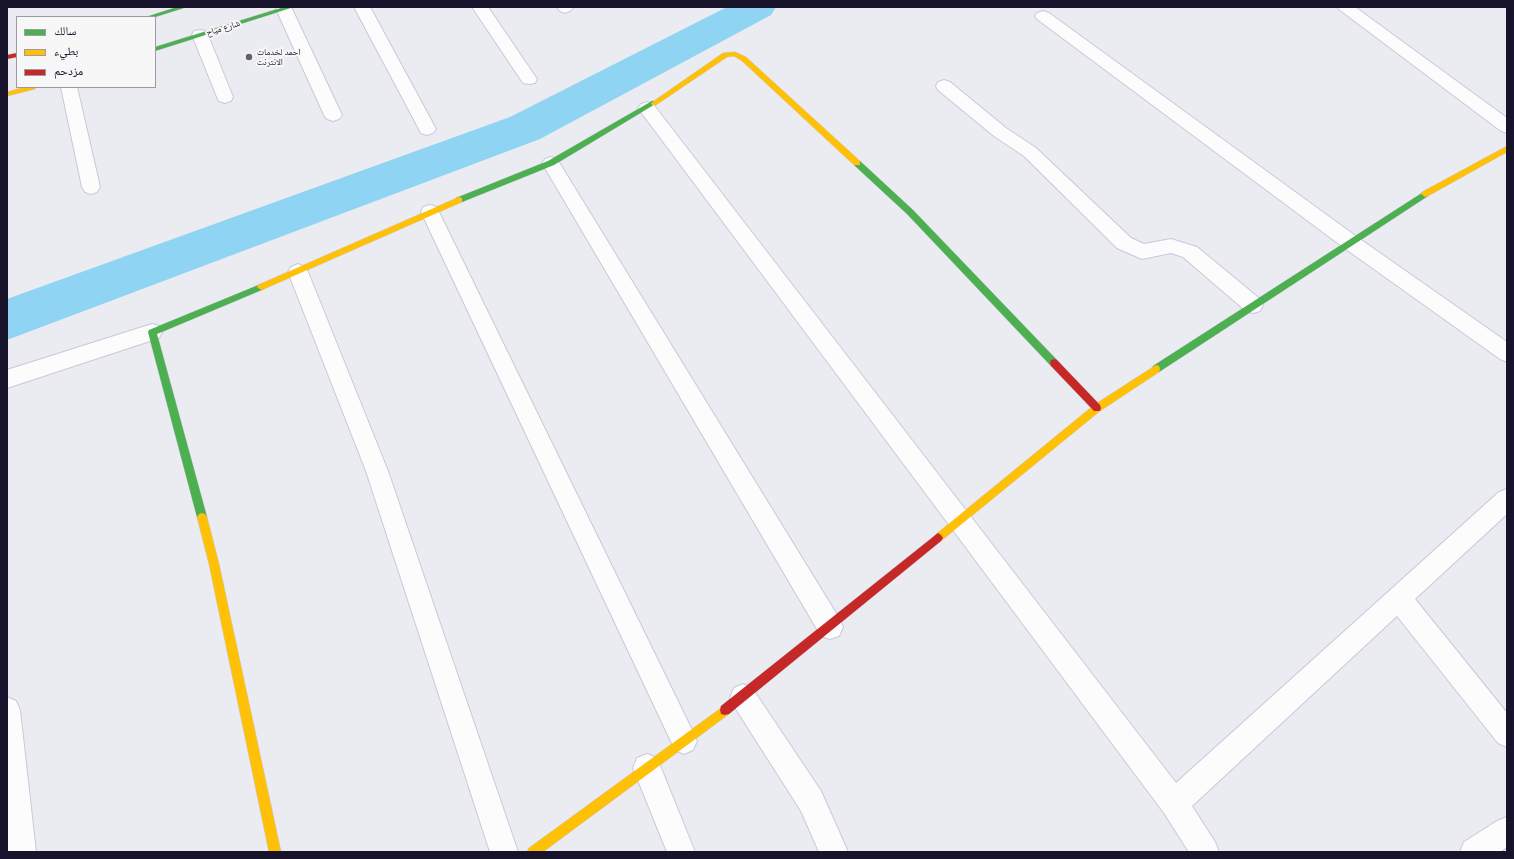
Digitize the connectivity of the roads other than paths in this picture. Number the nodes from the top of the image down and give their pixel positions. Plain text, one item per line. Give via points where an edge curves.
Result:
1 (184, 7) edge
2 (362, 7) edge
3 (480, 7) edge
4 (1346, 7) edge
5 (287, 8) edge
6 (152, 16) edge
7 (1044, 16) dead end
8 (200, 35) junction
9 (156, 49) edge
10 (529, 80) dead end
11 (944, 86) dead end
12 (29, 88) edge
13 (69, 88) edge
14 (7, 94) edge
15 (225, 98) dead end
16 (647, 108) junction
17 (333, 115) dead end
18 (1507, 127) edge
19 (427, 129) dead end
20 (1507, 149) edge
21 (551, 163) junction
22 (91, 187) dead end
23 (430, 212) junction
24 (1350, 242) junction
25 (298, 272) junction
26 (1253, 305) junction
27 (152, 332) junction
28 (1507, 353) edge
29 (7, 379) edge
30 (1097, 408) junction
31 (1507, 499) edge
32 (960, 521) junction
33 (1398, 598) junction
34 (830, 627) junction
35 (743, 697) junction
36 (7, 710) edge
37 (1507, 734) edge
38 (684, 741) junction
39 (647, 768) junction
40 (1174, 803) junction
41 (1507, 831) edge
42 (22, 852) edge
43 (275, 852) edge
44 (504, 852) edge
45 (534, 852) edge
46 (681, 852) edge
47 (834, 852) edge
48 (1205, 852) edge
49 (1474, 852) edge

1 - 6 main road
2 - 19 street
3 - 10 street
4 - 18 street
5 - 8 main road, شارع مياح
5 - 17 street
7 - 24 street
8 - 9 main road, شارع مياح
8 - 15 street
11 - 26 street via 1000,132 1030,152 1124,243 1142,252 1171,246 1190,252
12 - 14 main road
13 - 22 street
16 - 21 main road
16 - 30 main road via 725,55 735,54 744,59 910,212
16 - 32 street
20 - 24 main road via 1414,200
21 - 23 main road
21 - 34 street
23 - 25 main road
23 - 38 street
24 - 26 main road
24 - 28 street
25 - 27 main road
25 - 44 street via 377,471
26 - 30 main road
27 - 29 street
27 - 43 main road via 214,564
30 - 32 main road
31 - 33 street
32 - 34 main road
32 - 40 street
33 - 37 street
33 - 40 street
34 - 35 main road
35 - 38 main road
35 - 47 street via 811,801
36 - 42 street
38 - 39 main road
39 - 45 main road
39 - 46 street
40 - 48 street
41 - 49 street

